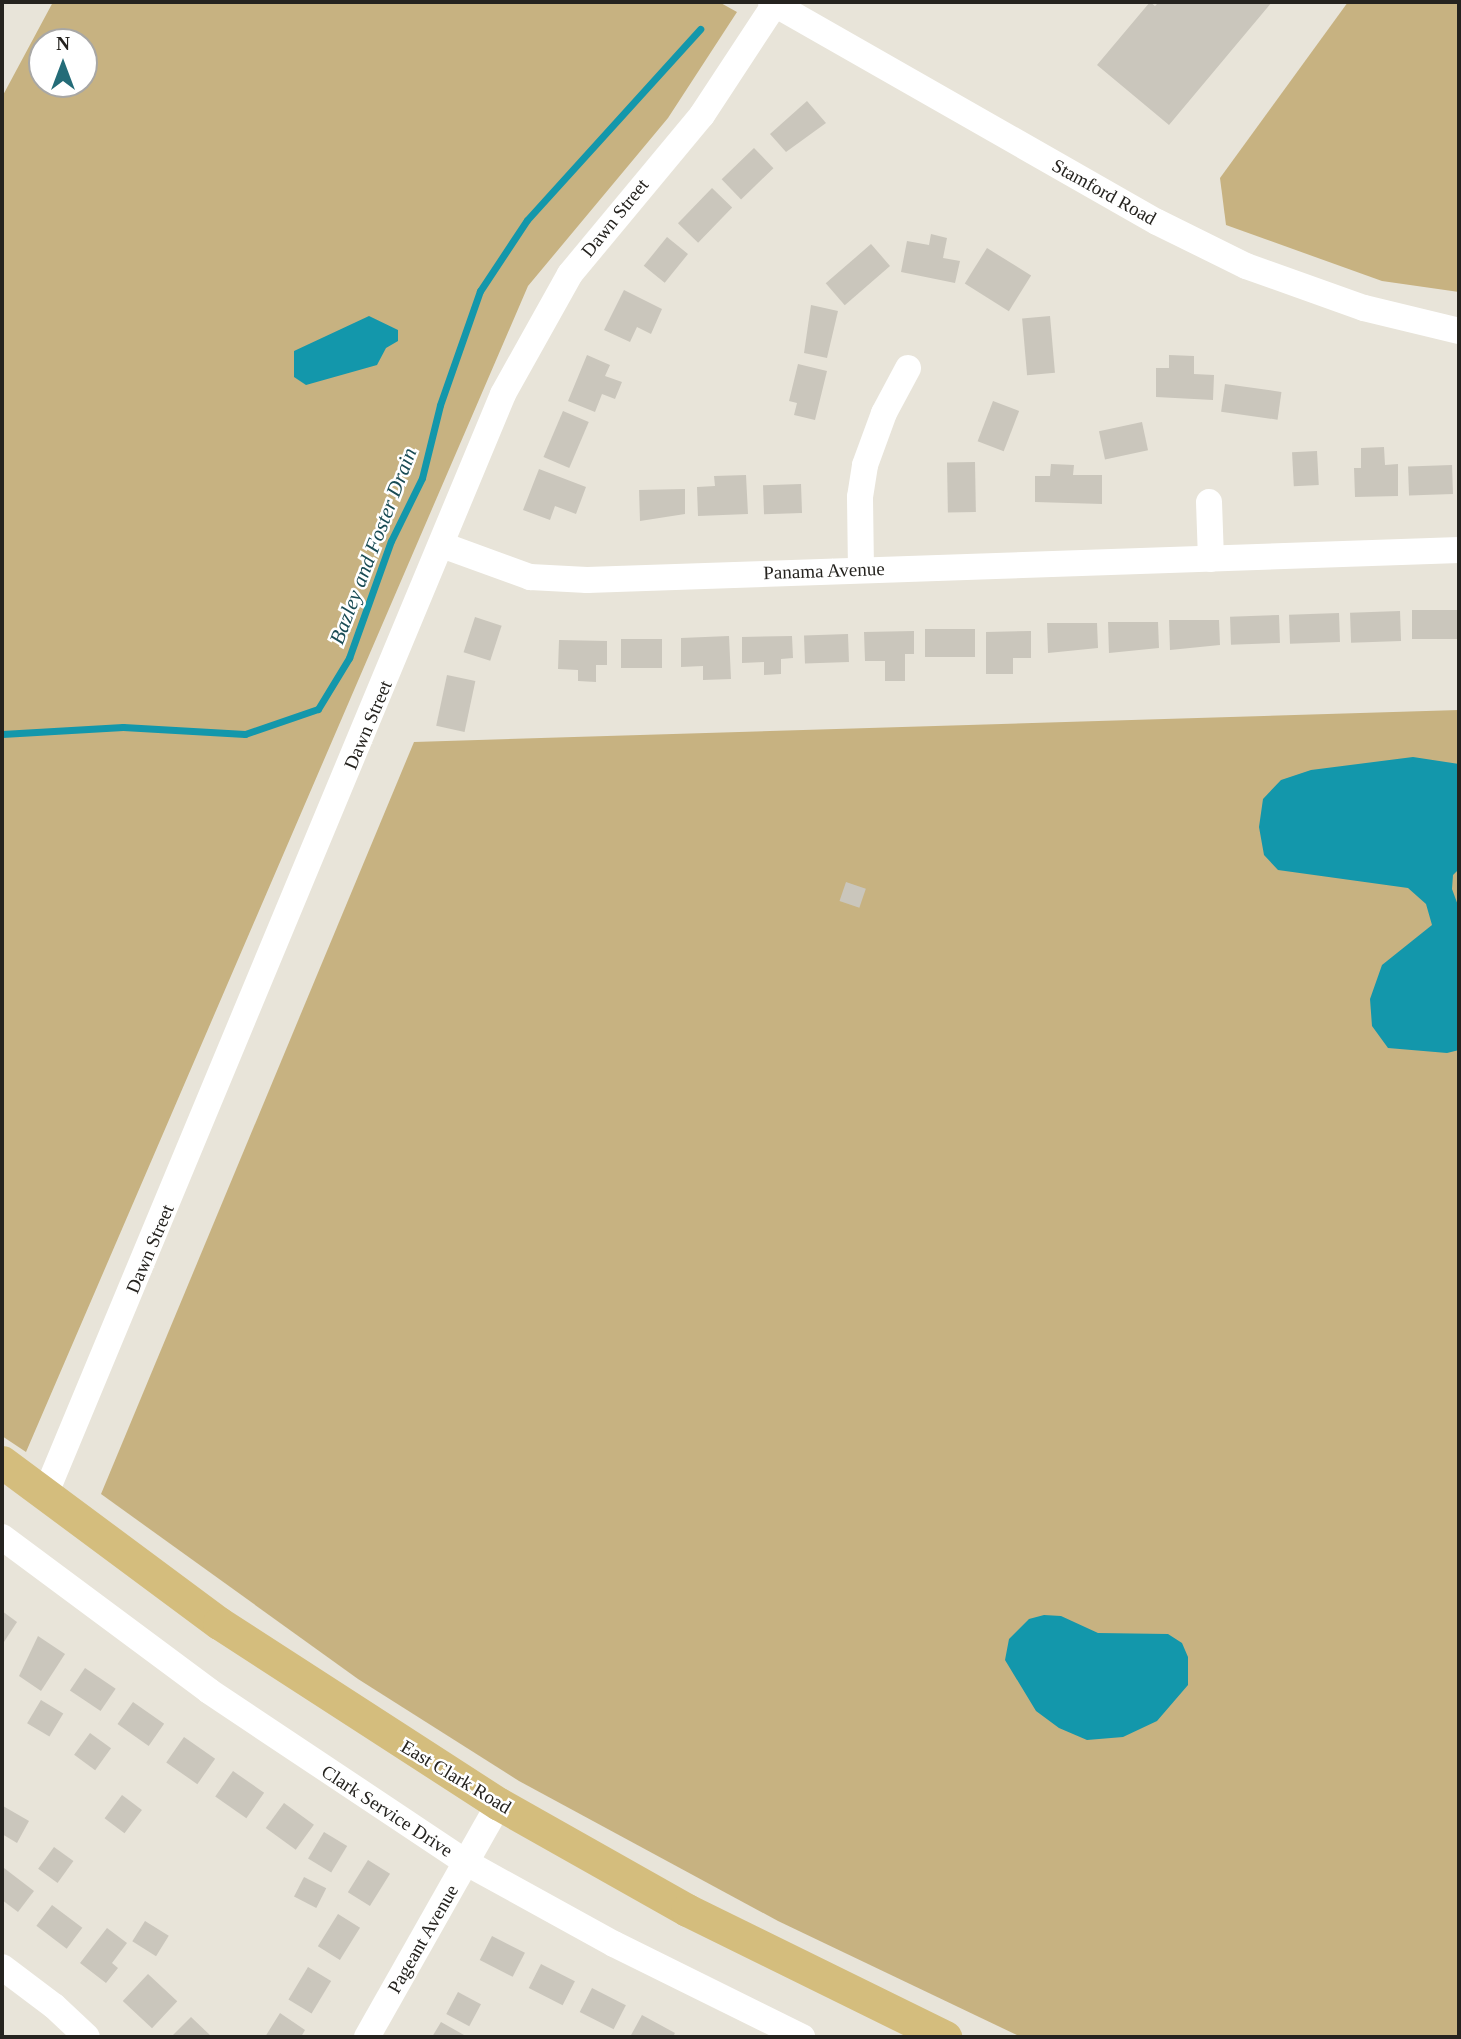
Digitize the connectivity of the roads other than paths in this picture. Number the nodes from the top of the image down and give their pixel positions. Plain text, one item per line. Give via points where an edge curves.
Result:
1 (773, 3) edge
2 (1459, 331) edge
3 (908, 368) dead end
4 (1209, 502) dead end
5 (442, 545) junction
6 (1459, 550) edge
7 (1211, 559) junction
8 (861, 570) junction
9 (2, 1462) edge
10 (45, 1495) junction
11 (2, 1537) edge
12 (499, 1804) junction
13 (467, 1863) junction
14 (2, 1967) edge
15 (87, 2037) edge
16 (367, 2037) edge
17 (802, 2037) edge
18 (945, 2037) edge

1 - 2 street, Stamford Road via 1157,222 1246,266 1364,308
1 - 5 street, Dawn Street via 702,116 570,274 503,394
3 - 8 street via 865,465 860,496
4 - 7 street
5 - 8 street, Panama Avenue via 530,577 587,580
5 - 10 street, Dawn Street
6 - 7 street, Panama Avenue
7 - 8 street, Panama Avenue
9 - 10 main road, East Clark Road
10 - 12 main road, East Clark Road via 219,1623
11 - 13 street, Clark Service Drive via 209,1691
12 - 13 street, Pageant Avenue
12 - 18 main road, East Clark Road via 687,1910
13 - 16 street, Pageant Avenue
13 - 17 street, Clark Service Drive via 614,1944
14 - 15 street

